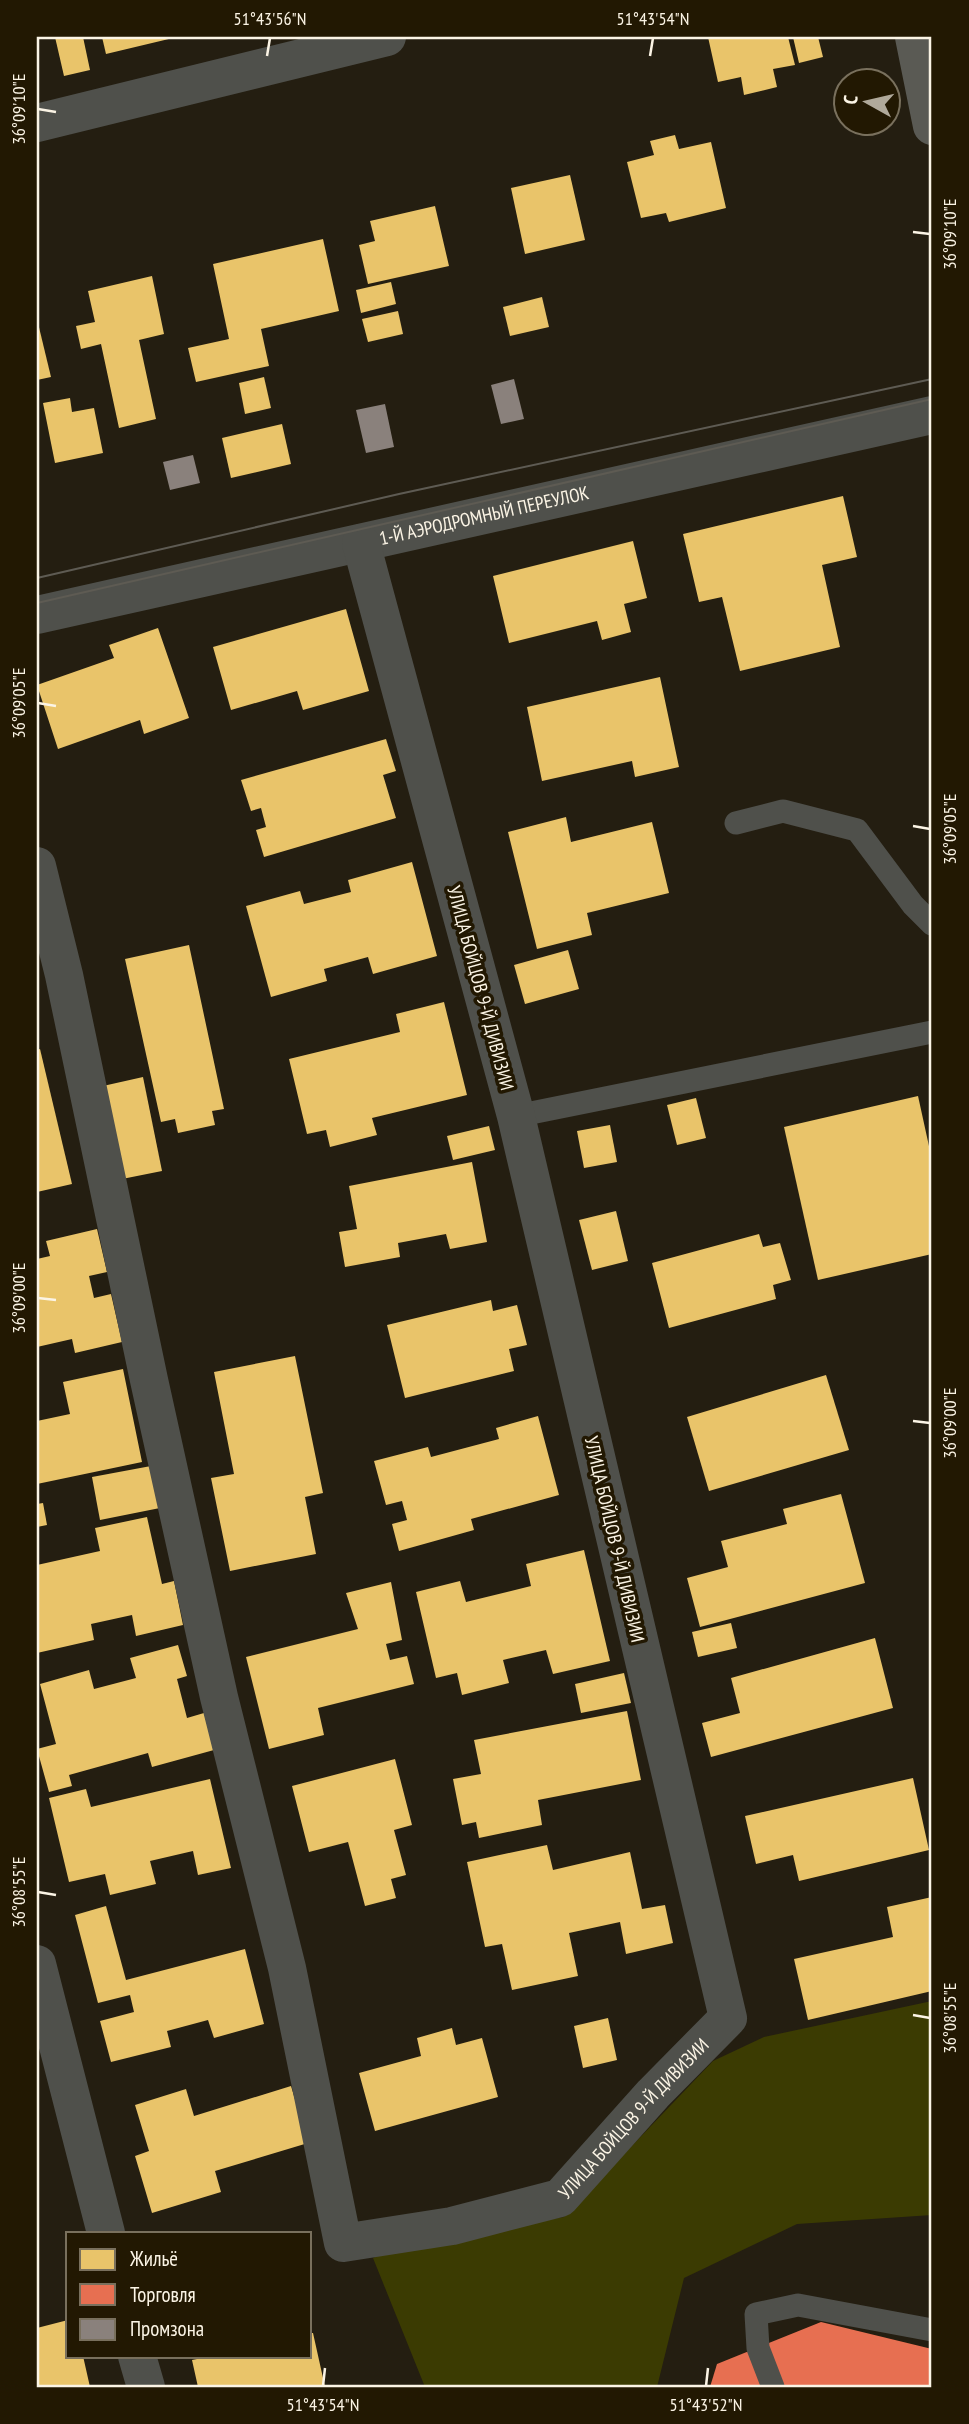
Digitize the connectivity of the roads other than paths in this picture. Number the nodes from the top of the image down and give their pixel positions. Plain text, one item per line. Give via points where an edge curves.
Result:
1 (387, 37) edge
2 (914, 37) edge
3 (37, 123) edge
4 (932, 126) edge
5 (932, 415) edge
6 (362, 543) junction
7 (37, 615) edge
8 (736, 823) dead end
9 (37, 866) edge
10 (932, 925) edge
11 (932, 1032) edge
12 (516, 1116) junction
13 (37, 1964) edge
14 (106, 2232) edge
15 (932, 2330) edge
16 (138, 2358) edge
17 (146, 2387) edge
18 (773, 2387) edge

1 - 3 street
2 - 4 main road
5 - 6 street, 1-Й АЭРОДРОМНЫЙ ПЕРЕУЛОК
6 - 7 street, 1-Й АЭРОДРОМНЫЙ ПЕРЕУЛОК
6 - 12 street, УЛИЦА БОЙЦОВ 9-Й ДИВИЗИИ
8 - 10 lane via 783,811 857,830
9 - 12 street, УЛИЦА БОЙЦОВ 9-Й ДИВИЗИИ via 219,1697 287,1968 342,2243 452,2226 560,2198 728,2018
11 - 12 lane
13 - 14 street
15 - 18 lane via 798,2305 756,2314 758,2348
16 - 17 street

